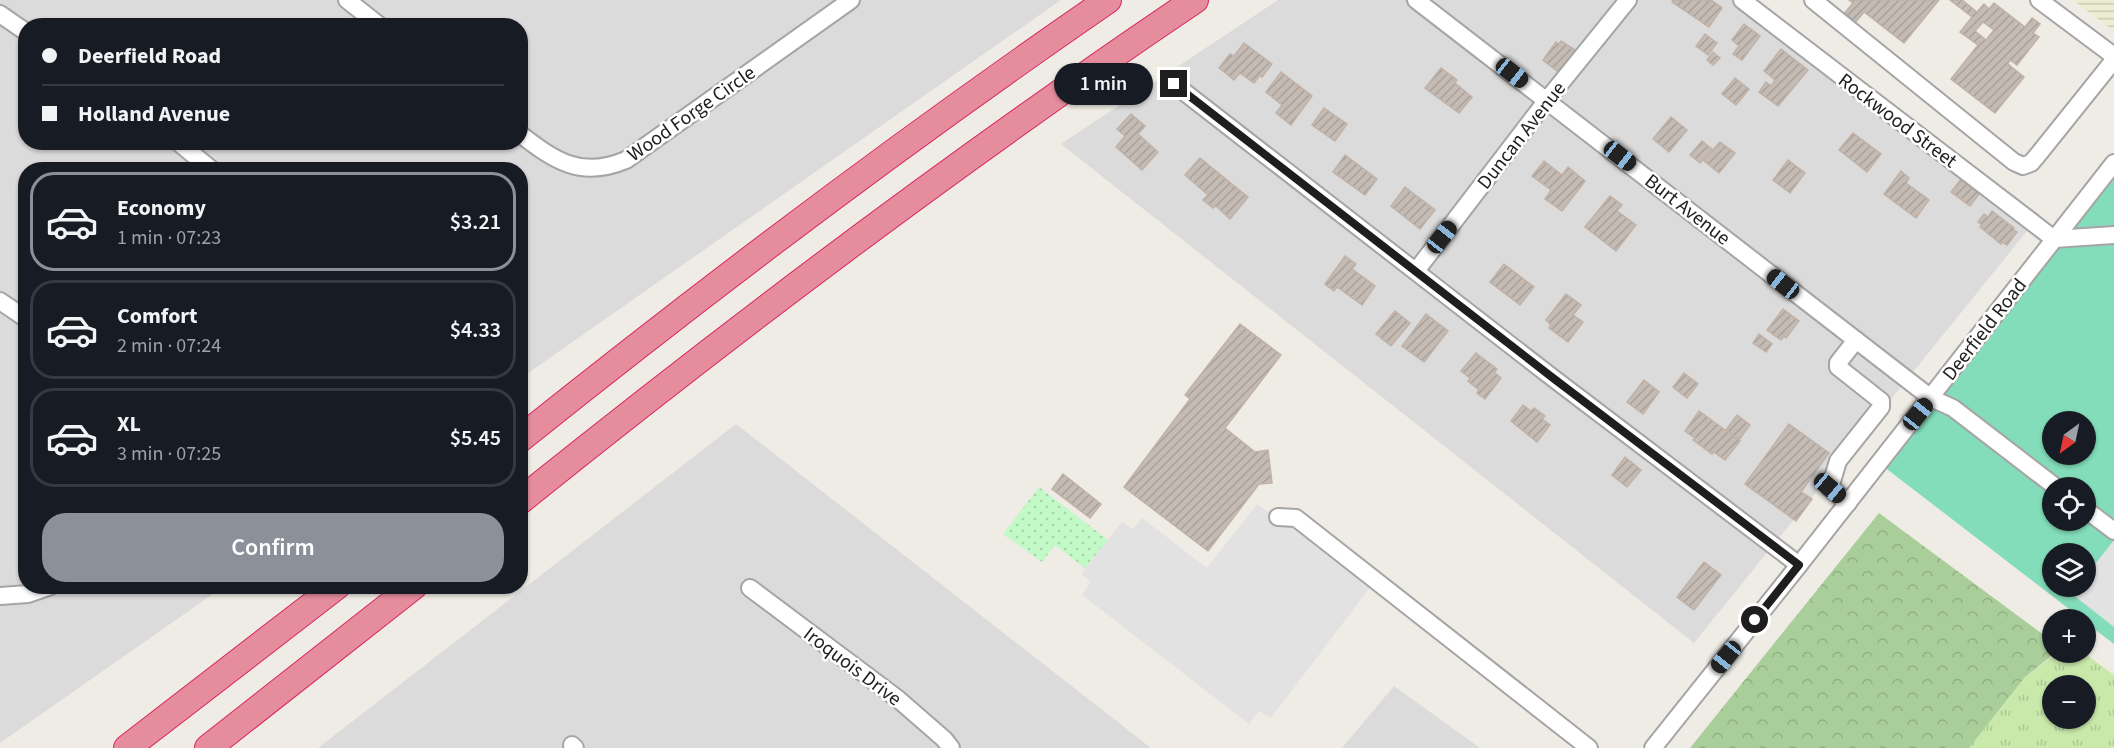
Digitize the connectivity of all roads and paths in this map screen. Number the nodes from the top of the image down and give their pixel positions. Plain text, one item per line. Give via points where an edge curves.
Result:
1 (347, 0) edge
2 (851, 0) edge
3 (1107, 0) edge
4 (1195, 0) edge
5 (1416, 0) edge
6 (1628, 0) edge
7 (1742, 0) edge
8 (1813, 0) edge
9 (2039, 0) edge
10 (0, 14) edge
11 (370, 18) edge
12 (18, 26) edge
13 (2114, 58) edge
14 (1174, 84) dead end
15 (1547, 100) junction
16 (528, 140) edge
17 (188, 150) edge
18 (202, 162) edge
19 (2114, 163) edge
20 (2114, 235) edge
21 (2054, 239) junction
22 (1416, 271) junction
23 (0, 301) edge
24 (18, 313) edge
25 (1856, 340) junction
26 (1931, 398) junction
27 (528, 433) edge
28 (2043, 477) edge
29 (528, 495) edge
30 (1848, 503) junction
31 (2096, 517) edge
32 (1278, 518) dead end
33 (2114, 531) edge
34 (1799, 565) junction
35 (750, 588) dead end
36 (28, 594) edge
37 (327, 594) edge
38 (404, 594) edge
39 (0, 596) edge
40 (127, 748) edge
41 (207, 748) edge
42 (951, 748) edge
43 (1589, 748) edge
44 (1653, 748) edge

1 - 11 street
2 - 16 street, Wood Forge Circle via 615,165 567,165
3 - 27 highway via 711,288
4 - 29 highway via 1019,121 852,243
5 - 15 street, Burt Avenue
6 - 15 street, Duncan Avenue
7 - 21 street, Rockwood Street
8 - 13 street via 2023,166 2037,156
9 - 13 street
10 - 12 street
14 - 22 street
15 - 22 street, Duncan Avenue
15 - 25 street, Burt Avenue
17 - 18 street
19 - 21 street, Deerfield Road
20 - 21 street
21 - 26 street, Deerfield Road
22 - 34 street
23 - 24 street
25 - 26 street, Burt Avenue
25 - 30 street via 1838,367 1881,401 1881,407 1838,461 1830,488
26 - 28 street, Burt Avenue via 1953,408
26 - 30 street, Deerfield Road
30 - 34 street, Deerfield Road
31 - 33 street
32 - 43 street via 1296,518
34 - 44 street, Deerfield Road
35 - 42 street, Iroquois Drive via 898,699
36 - 39 street
37 - 40 highway
38 - 41 highway

